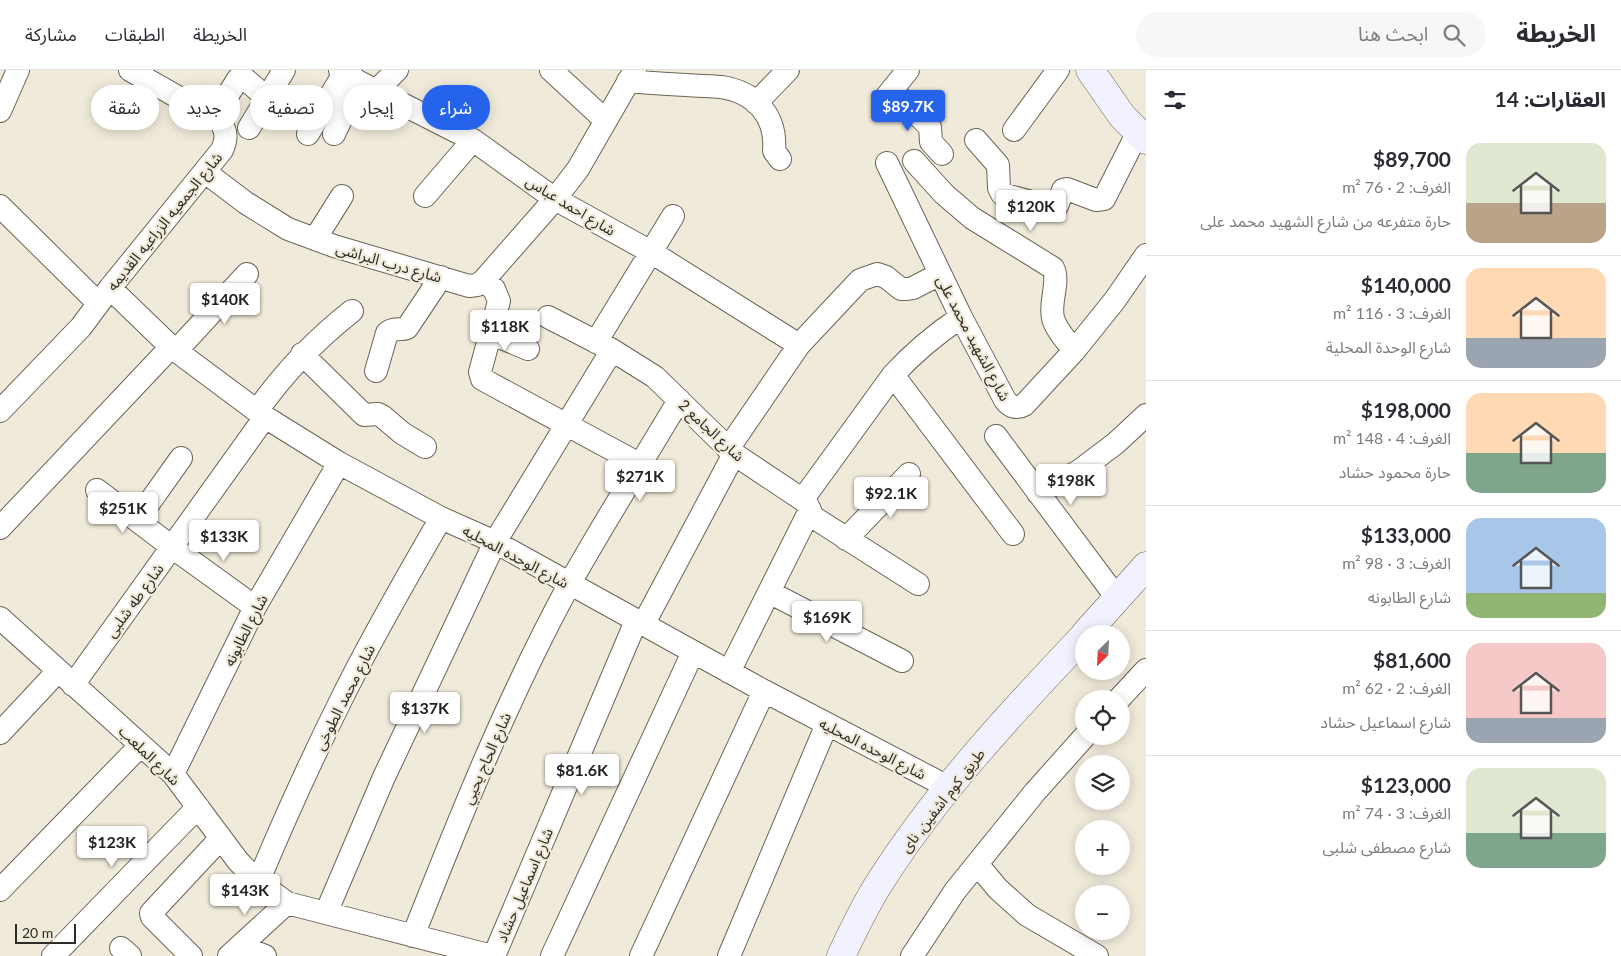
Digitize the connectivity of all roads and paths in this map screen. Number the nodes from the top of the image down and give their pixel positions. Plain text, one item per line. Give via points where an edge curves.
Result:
1 (18, 70) edge
2 (130, 70) edge
3 (284, 70) edge
4 (397, 70) edge
5 (551, 70) edge
6 (788, 70) edge
7 (908, 70) edge
8 (1058, 70) edge
9 (1090, 70) edge
10 (632, 76) edge
11 (355, 79) edge
12 (234, 85) edge
13 (252, 85) edge
14 (275, 85) edge
15 (169, 92) edge
16 (756, 103) junction
17 (0, 110) edge
18 (422, 114) edge
19 (606, 120) junction
20 (225, 130) edge
21 (454, 130) edge
22 (1014, 130) dead end
23 (308, 134) dead end
24 (334, 134) dead end
25 (1142, 136) edge
26 (473, 140) junction
27 (976, 140) dead end
28 (942, 154) dead end
29 (780, 160) dead end
30 (914, 161) dead end
31 (887, 163) dead end
32 (204, 172) junction
33 (342, 196) dead end
34 (425, 196) dead end
35 (555, 199) junction
36 (673, 216) dead end
37 (4, 218) edge
38 (315, 239) junction
39 (651, 252) junction
40 (1146, 255) edge
41 (247, 274) dead end
42 (940, 274) junction
43 (441, 277) junction
44 (483, 281) junction
45 (104, 295) junction
46 (352, 311) dead end
47 (961, 316) junction
48 (548, 317) dead end
49 (490, 332) junction
50 (799, 345) junction
51 (604, 346) junction
52 (174, 349) junction
53 (528, 349) dead end
54 (1074, 350) junction
55 (302, 354) junction
56 (376, 371) dead end
57 (894, 375) junction
58 (679, 400) junction
59 (0, 411) edge
60 (261, 414) junction
61 (1146, 415) edge
62 (567, 425) junction
63 (996, 436) dead end
64 (425, 447) dead end
65 (731, 452) junction
66 (181, 458) dead end
67 (339, 463) junction
68 (641, 465) junction
69 (908, 474) dead end
70 (98, 490) dead end
71 (1038, 493) junction
72 (806, 504) junction
73 (441, 518) junction
74 (137, 520) junction
75 (0, 528) edge
76 (1014, 534) dead end
77 (846, 539) junction
78 (495, 542) junction
79 (172, 547) junction
80 (1146, 566) edge
81 (918, 584) dead end
82 (569, 585) junction
83 (769, 592) junction
84 (1117, 598) junction
85 (255, 607) junction
86 (1, 622) edge
87 (639, 623) junction
88 (1094, 625) edge
89 (1075, 645) edge
90 (693, 652) junction
91 (902, 661) dead end
92 (1146, 670) edge
93 (728, 672) junction
94 (66, 678) junction
95 (1128, 690) edge
96 (764, 691) junction
97 (827, 724) junction
98 (0, 733) edge
99 (141, 745) junction
100 (1078, 745) edge
101 (173, 774) junction
102 (948, 787) junction
103 (198, 807) junction
104 (221, 838) junction
105 (978, 864) junction
106 (258, 882) junction
107 (0, 890) edge
108 (287, 903) junction
109 (326, 913) junction
110 (413, 936) junction
111 (234, 951) edge
112 (53, 956) edge
113 (190, 956) edge
114 (265, 956) edge
115 (493, 956) edge
116 (552, 956) edge
117 (641, 956) edge
118 (730, 956) edge
119 (841, 956) edge
120 (912, 956) edge
121 (1097, 956) edge

1 - 17 street
2 - 15 street
3 - 14 street
4 - 11 street
5 - 19 street
6 - 16 street
7 - 28 street via 889,93 930,127 931,142
8 - 22 street
9 - 25 street via 1122,116
10 - 16 street via 723,88 742,93
10 - 19 street
11 - 18 street, شارع احمد عباس
11 - 23 street
11 - 24 street
12 - 13 street via 238,79 245,79
16 - 29 street via 773,126 774,151
19 - 35 street via 578,169
20 - 32 street, شارع الجمعيه الزراعيه القديمه via 226,143
21 - 26 street, شارع احمد عباس
25 - 27 street via 1104,199 1096,200 1067,189 1063,190 1054,208 1002,194 998,165
26 - 34 street
26 - 35 street, شارع احمد عباس
30 - 54 street via 944,194 972,218 1053,268 1056,274 1053,319
31 - 42 street, شارع الشهيد محمد على
32 - 38 street, شارع درب البراشى via 279,224
32 - 45 street, شارع الجمعيه الزراعيه القديمه
33 - 38 street
35 - 39 street, شارع احمد عباس
35 - 44 street
36 - 39 street
37 - 45 street, شارع الوحده المحليه
38 - 43 street, شارع درب البراشى
39 - 50 street, شارع احمد عباس
39 - 51 street
40 - 54 street, شارع الشهيد محمد على
41 - 52 street
42 - 47 street, شارع الشهيد محمد على
42 - 50 street, شارع اسماعيل حشاد via 907,289 877,274 860,280
43 - 44 street, شارع درب البراشى via 470,286
43 - 56 street via 407,328 387,333
44 - 49 street via 494,289 499,301
45 - 52 street, شارع الوحده المحليه
45 - 59 street, شارع الجمعيه الزراعيه القديمه via 69,341
46 - 55 street, شارع طه شلبى
47 - 54 street, شارع الشهيد محمد على via 1005,400 1012,406 1024,405
47 - 57 street via 933,336
48 - 51 street, شارع الجامع 2
49 - 53 street
49 - 62 street via 480,372 482,378
50 - 65 street, شارع اسماعيل حشاد
51 - 58 street, شارع الجامع 2 via 655,377
51 - 62 street
52 - 60 street, شارع الوحده المحليه
52 - 75 street
55 - 60 street, شارع طه شلبى via 278,381
55 - 64 street via 364,415 382,416
57 - 72 street
57 - 76 street
58 - 65 street, شارع الجامع 2
58 - 68 street, شارع الحاج يحيي
60 - 67 street, شارع الوحده المحليه
60 - 79 street, شارع طه شلبى
61 - 71 street via 1079,471
62 - 68 street
62 - 78 street
63 - 71 street
65 - 72 street, شارع الجامع 2
65 - 87 street, شارع اسماعيل حشاد
66 - 74 street
67 - 73 street, شارع الوحده المحليه
67 - 85 street, شارع الطابونه
68 - 82 street, شارع الحاج يحيي
69 - 77 street
70 - 74 street
71 - 84 street
72 - 77 street, شارع الجامع 2 via 813,517
72 - 83 street
73 - 78 street, شارع الوحده المحليه
73 - 106 street, شارع محمد الطوخى via 342,696
74 - 79 street
77 - 81 street, شارع الجامع 2
78 - 82 street, شارع الوحده المحليه
78 - 109 street via 384,776
79 - 85 street
79 - 94 street, شارع طه شلبى
80 - 84 street, طريق كوم اشفين, ناى
82 - 87 street, شارع الوحده المحليه
82 - 110 street, شارع الحاج يحيي via 460,817
83 - 91 street
83 - 93 street
84 - 88 street, طريق كوم اشفين, ناى
85 - 101 street, شارع الطابونه
86 - 94 street, شارع الملعب
87 - 90 street, شارع الوحده المحليه
87 - 115 street, شارع اسماعيل حشاد
89 - 102 street, طريق كوم اشفين, ناى
90 - 93 street, شارع الوحده المحليه
90 - 116 street
92 - 95 street
93 - 96 street, شارع الوحده المحليه
94 - 98 street, شارع طه شلبى
94 - 99 street, شارع الملعب
96 - 97 street, شارع الوحده المحليه
96 - 117 street
97 - 102 street, شارع الوحده المحليه
97 - 118 street
99 - 101 street, شارع الملعب
99 - 107 street
100 - 105 street via 1035,792
101 - 103 street, شارع الملعب
102 - 119 street, طريق كوم اشفين, ناى via 880,883
103 - 104 street, شارع الملعب
103 - 112 street
104 - 106 street, شارع الملعب
104 - 113 street via 151,915
105 - 120 street
105 - 121 street via 998,889 1027,914
106 - 108 street, شارع الملعب
108 - 109 street
108 - 111 street
109 - 110 street
110 - 115 street
111 - 114 street

